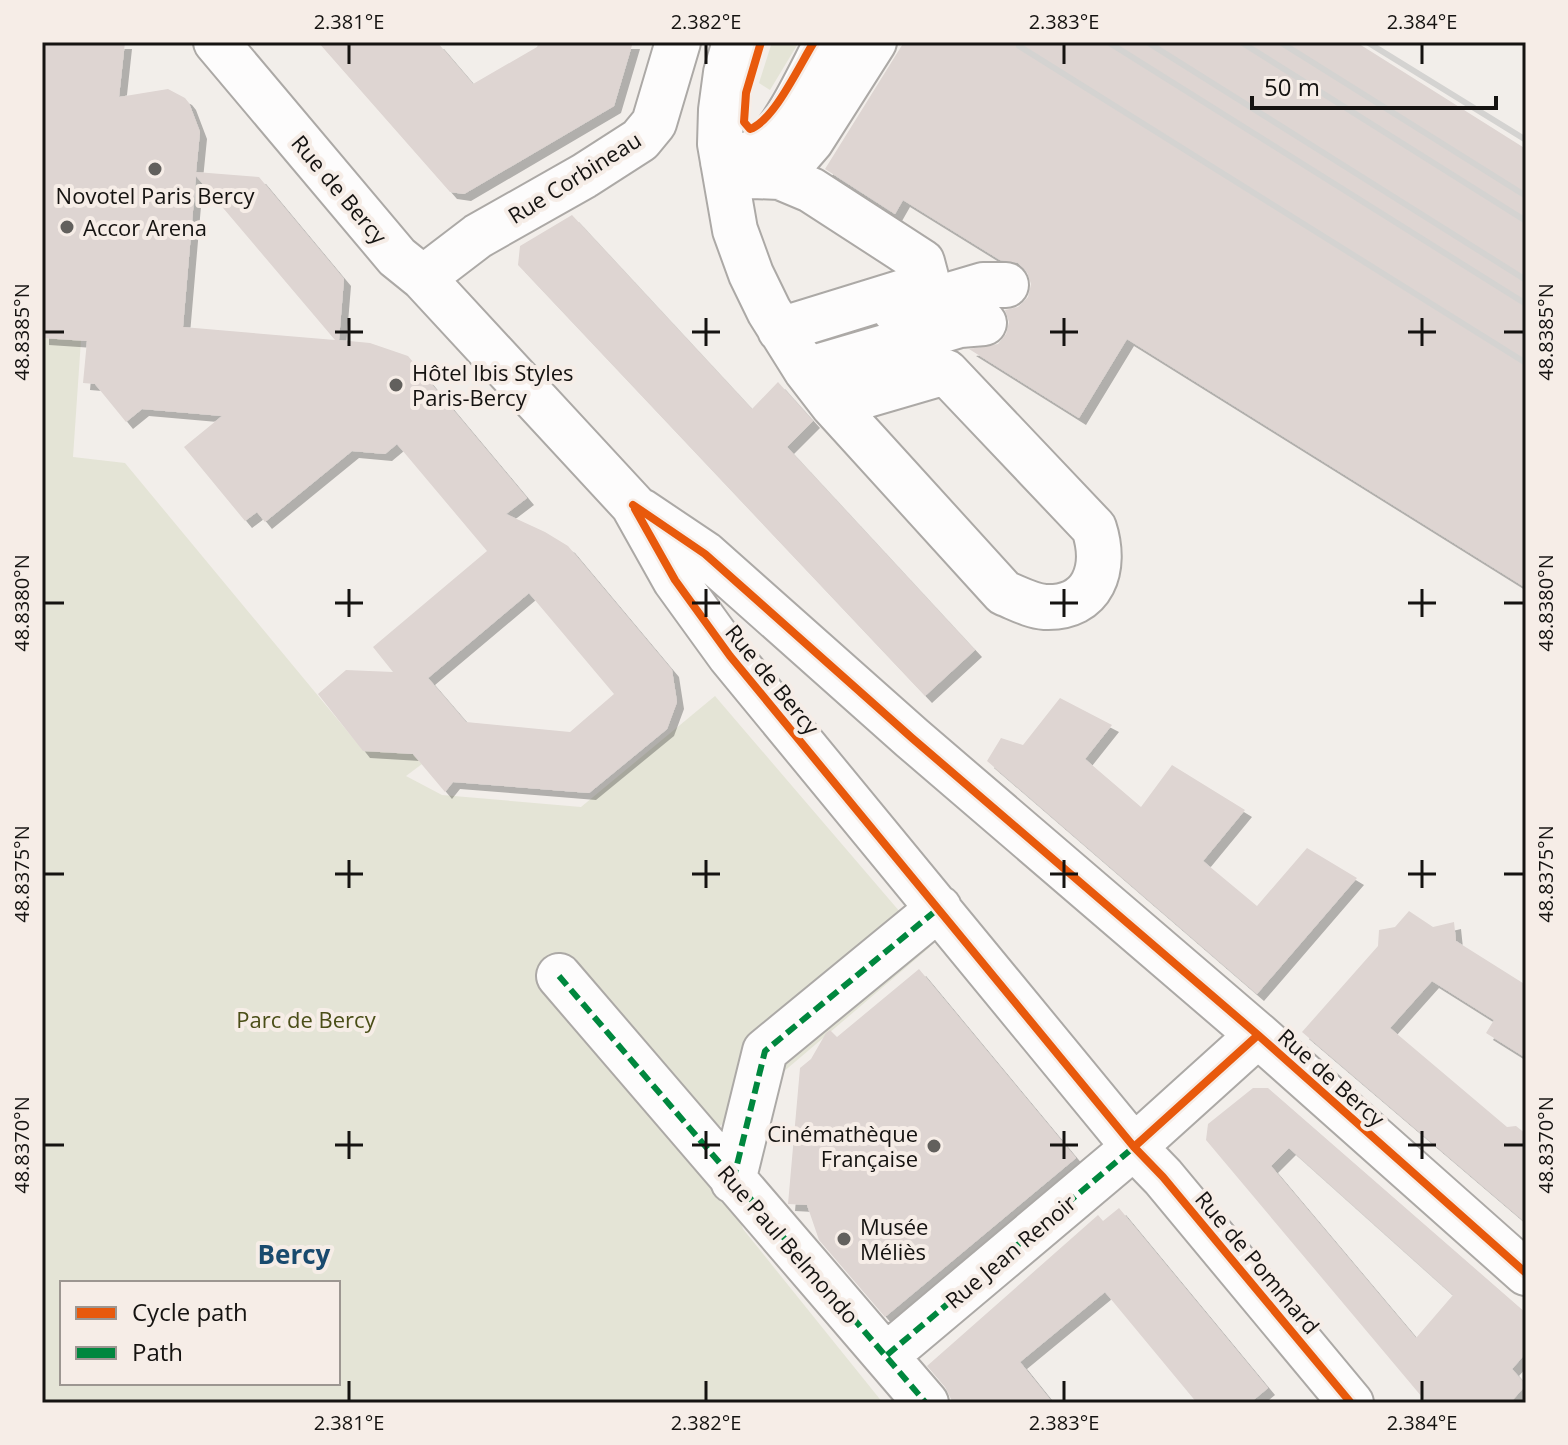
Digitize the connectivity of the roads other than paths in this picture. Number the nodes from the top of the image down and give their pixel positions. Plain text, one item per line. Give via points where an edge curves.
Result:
1 (216, 42) edge
2 (678, 42) edge
3 (735, 42) edge
4 (827, 42) edge
5 (874, 42) edge
6 (724, 170) junction
7 (780, 177) junction
8 (423, 278) junction
9 (804, 365) junction
10 (633, 505) junction
11 (939, 908) junction
12 (559, 976) dead end
13 (1258, 1035) junction
14 (1134, 1147) junction
15 (733, 1181) junction
16 (1526, 1273) edge
17 (887, 1355) junction
18 (926, 1403) edge
19 (1351, 1403) edge

1 - 8 street, Rue de Bercy via 397,257
2 - 8 street, Rue Corbineau via 654,123 640,140 478,236
3 - 6 street via 721,110
4 - 6 street via 766,144
5 - 7 street via 811,141
6 - 7 street
6 - 9 street via 746,259
7 - 9 street via 811,190 922,262 926,277
8 - 10 street, Rue de Bercy
9 - 9 street via 902,358 990,312 983,285
9 - 9 street via 946,372 1094,528 1101,549 1093,583 1072,602 1047,607 1004,593
10 - 11 street, Rue de Bercy via 675,580 730,656
10 - 13 street, Rue de Bercy via 705,554
11 - 14 street, Rue de Bercy
11 - 15 street via 765,1051
12 - 15 street, Rue Paul Belmondo
13 - 14 street, Rue de Bercy
13 - 16 street, Rue de Bercy
14 - 17 street, Rue Jean Renoir
14 - 19 street, Rue de Pommard
15 - 17 street, Rue Paul Belmondo
17 - 18 street, Rue Paul Belmondo

